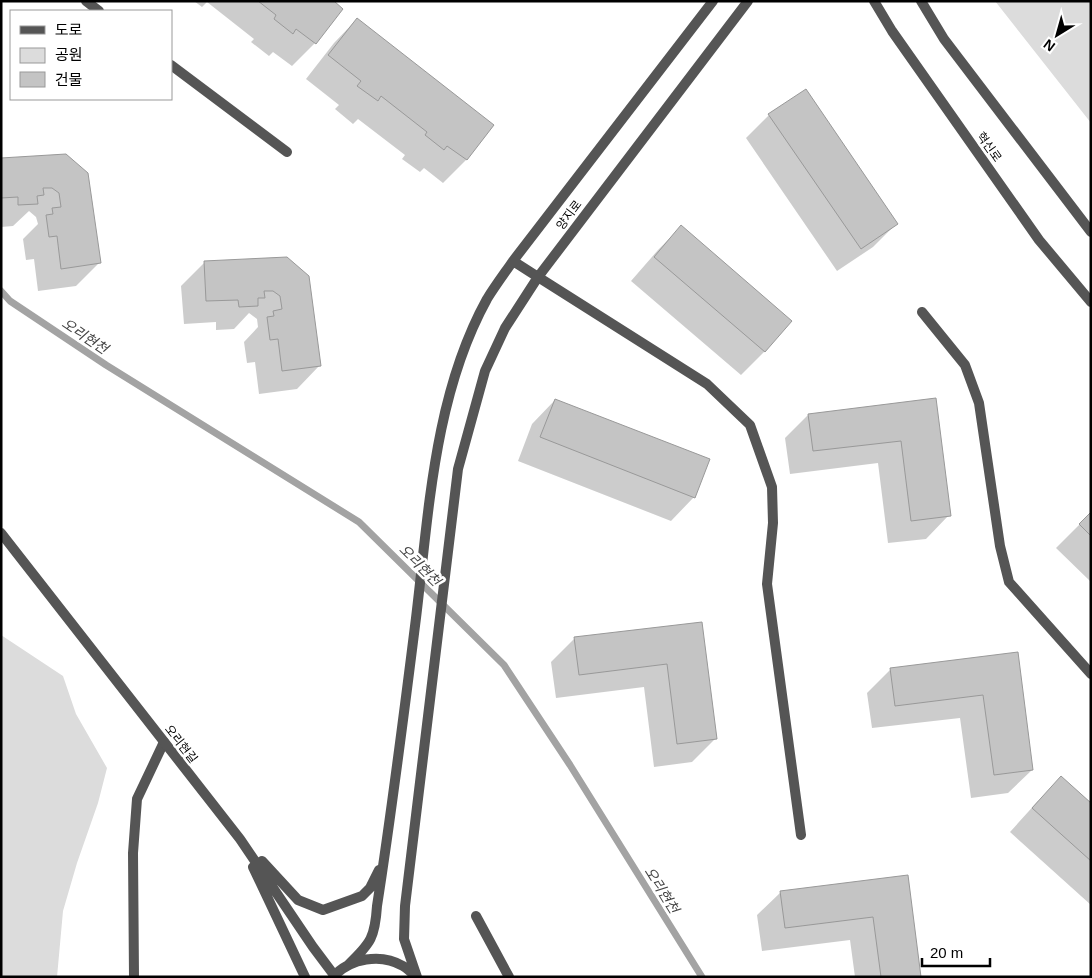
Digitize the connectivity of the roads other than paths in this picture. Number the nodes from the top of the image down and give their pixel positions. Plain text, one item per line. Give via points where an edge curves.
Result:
1 (86, 1) edge
2 (713, 1) edge
3 (748, 1) edge
4 (874, 1) edge
5 (921, 1) edge
6 (98, 10) edge
7 (172, 67) edge
8 (287, 152) dead end
9 (1091, 232) edge
10 (513, 261) junction
11 (538, 277) junction
12 (1091, 302) edge
13 (922, 312) dead end
14 (1, 533) edge
15 (1091, 674) edge
16 (164, 742) junction
17 (801, 835) dead end
18 (240, 839) junction
19 (385, 856) junction
20 (476, 916) dead end
21 (349, 964) junction
22 (333, 976) edge
23 (134, 977) edge
24 (305, 977) edge
25 (416, 977) edge
26 (509, 977) edge

1 - 6 street
2 - 10 street, 양지로
3 - 11 street, 양지로
4 - 12 street, 혁신로 via 897,39 1040,240
5 - 9 street via 944,39
7 - 8 street
10 - 11 street
10 - 19 street, 양지로 via 488,299 463,352 451,390 434,469
11 - 17 street via 706,384 750,425 772,487 773,523 767,584
11 - 25 street, 양지로 via 505,328 485,371 458,469 406,906 404,939
13 - 15 street via 966,365 979,403 1000,546 1009,582
14 - 16 street, 오리현길
16 - 18 street, 오리현길
16 - 23 street via 137,799 133,854
18 - 19 street via 298,900 323,910 362,896 376,878
18 - 22 street, 오리현길
18 - 24 street
19 - 21 street via 376,927 368,945
20 - 26 street
21 - 22 street
21 - 25 street via 367,959 386,960 403,966

